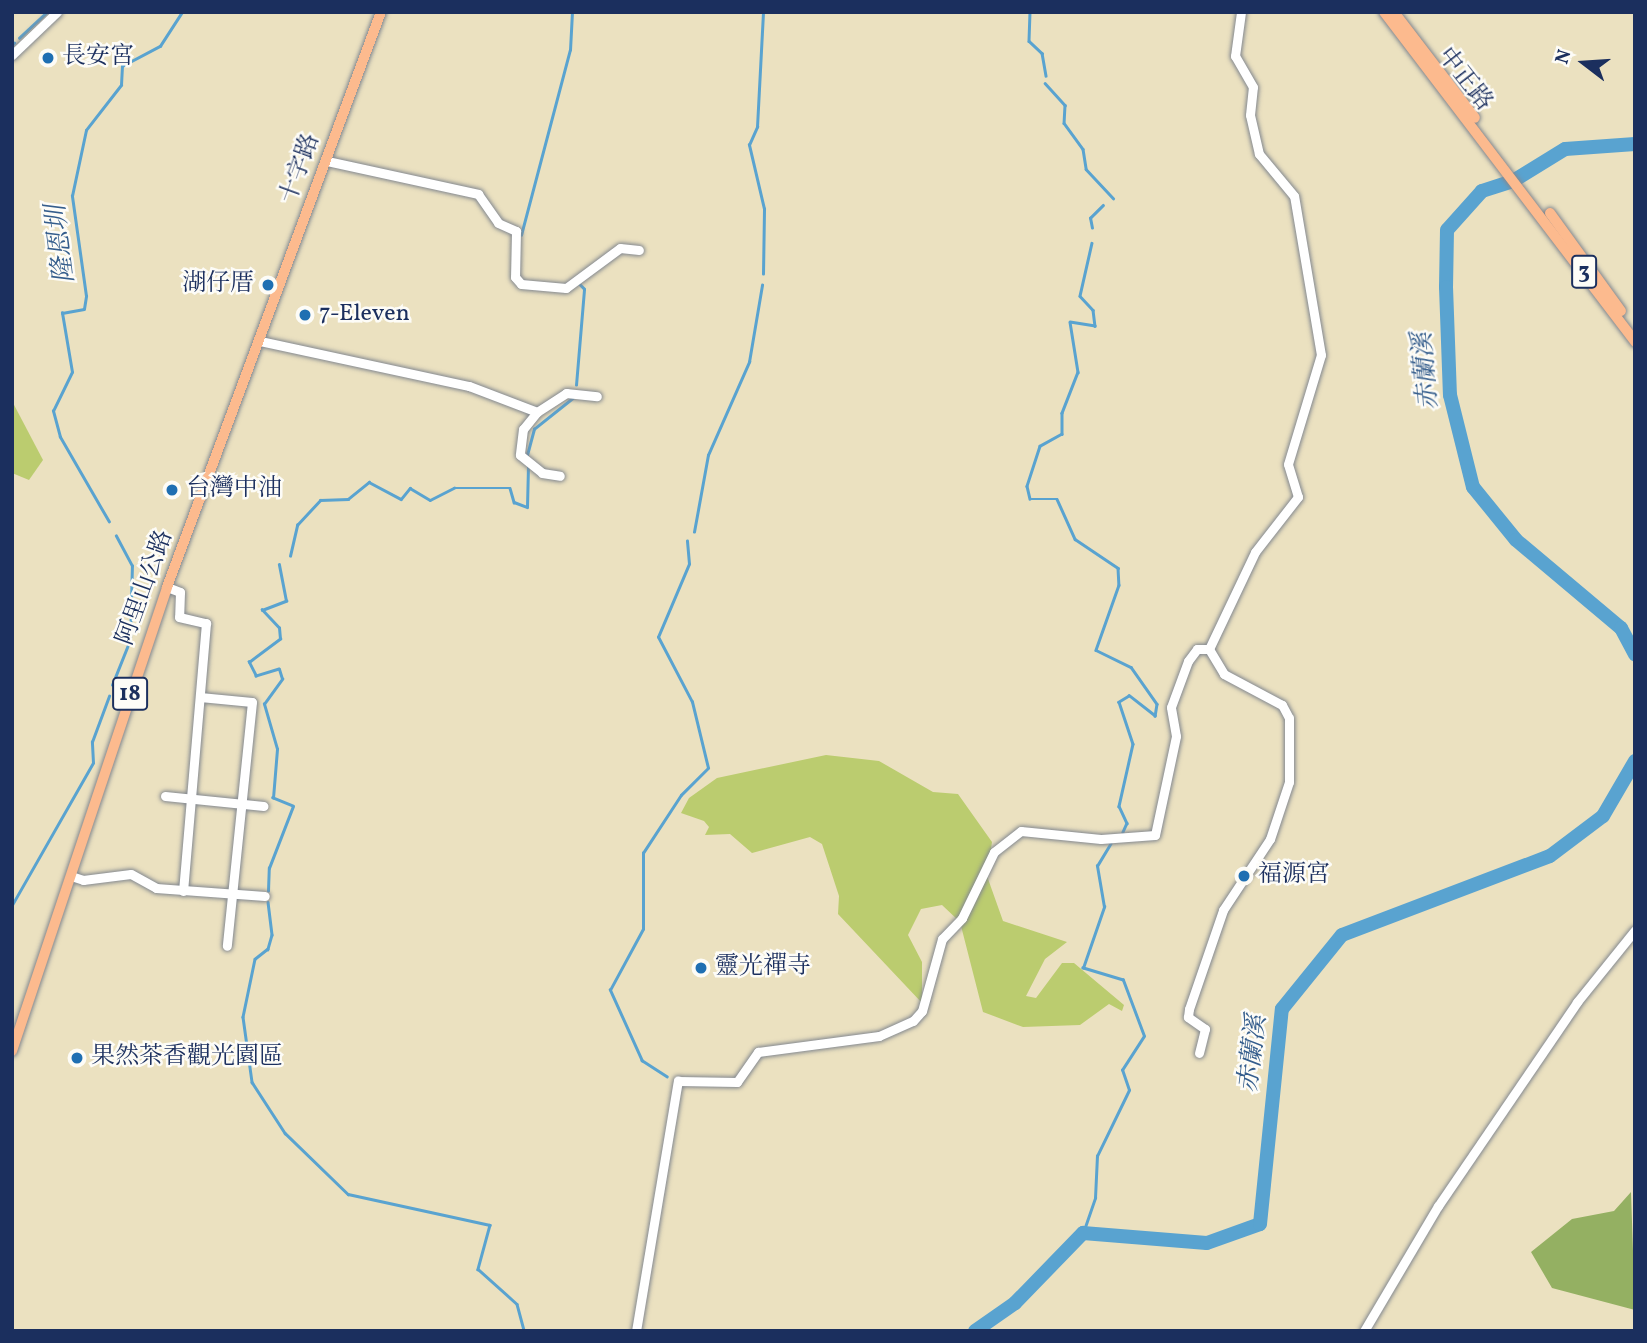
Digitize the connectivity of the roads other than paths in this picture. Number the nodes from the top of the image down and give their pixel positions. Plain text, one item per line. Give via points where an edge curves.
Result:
1 (57, 12) edge
2 (381, 12) edge
3 (1241, 12) edge
4 (1384, 12) edge
5 (1394, 12) edge
6 (12, 55) edge
7 (1487, 139) junction
8 (327, 161) junction
9 (1536, 199) junction
10 (639, 250) dead end
11 (1635, 331) edge
12 (260, 341) junction
13 (1635, 342) edge
14 (597, 396) dead end
15 (537, 412) junction
16 (560, 476) dead end
17 (167, 587) junction
18 (1209, 649) junction
19 (200, 697) junction
20 (165, 796) dead end
21 (191, 799) junction
22 (242, 804) junction
23 (262, 806) dead end
24 (71, 876) junction
25 (183, 891) junction
26 (233, 893) junction
27 (265, 896) dead end
28 (1635, 930) edge
29 (227, 946) dead end
30 (12, 1051) edge
31 (1199, 1053) dead end
32 (636, 1331) edge
33 (1364, 1331) edge

1 - 6 street
2 - 8 main road, 十字路 / 18
3 - 18 street via 1235,56 1253,87 1250,115 1259,155 1294,196 1321,355 1288,464 1298,497 1255,552
4 - 7 main road, 中正路 / 3
5 - 7 main road, 中正路 / 3
7 - 9 main road, 3
8 - 10 street via 478,194 498,223 516,231 515,276 521,284 566,288 620,248
8 - 12 main road, 十字路 / 18
9 - 11 main road, 3
9 - 13 main road, 3
12 - 15 street via 469,386
12 - 17 main road, 阿里山公路 / 18
14 - 15 street via 566,393
15 - 16 street via 523,429 520,455 542,473
17 - 19 street via 180,592 179,617 206,623
17 - 24 main road, 阿里山公路 / 18
18 - 31 street via 1224,674 1282,705 1289,718 1289,782 1270,839 1223,910 1188,1009 1188,1017 1205,1029
18 - 32 street via 1197,649 1188,661 1171,707 1176,736 1150,839 1021,831 994,852 962,918 942,939 922,1011 912,1021 879,1036 758,1052 737,1082 678,1081
19 - 21 street
19 - 22 street via 252,702
20 - 21 street
21 - 22 street
21 - 25 street
22 - 23 street
22 - 26 street
24 - 25 street via 83,880 131,874 156,888
24 - 30 main road, 阿里山公路 / 18
25 - 26 street
26 - 27 street
26 - 29 street
28 - 33 street via 1577,1002 1438,1206

